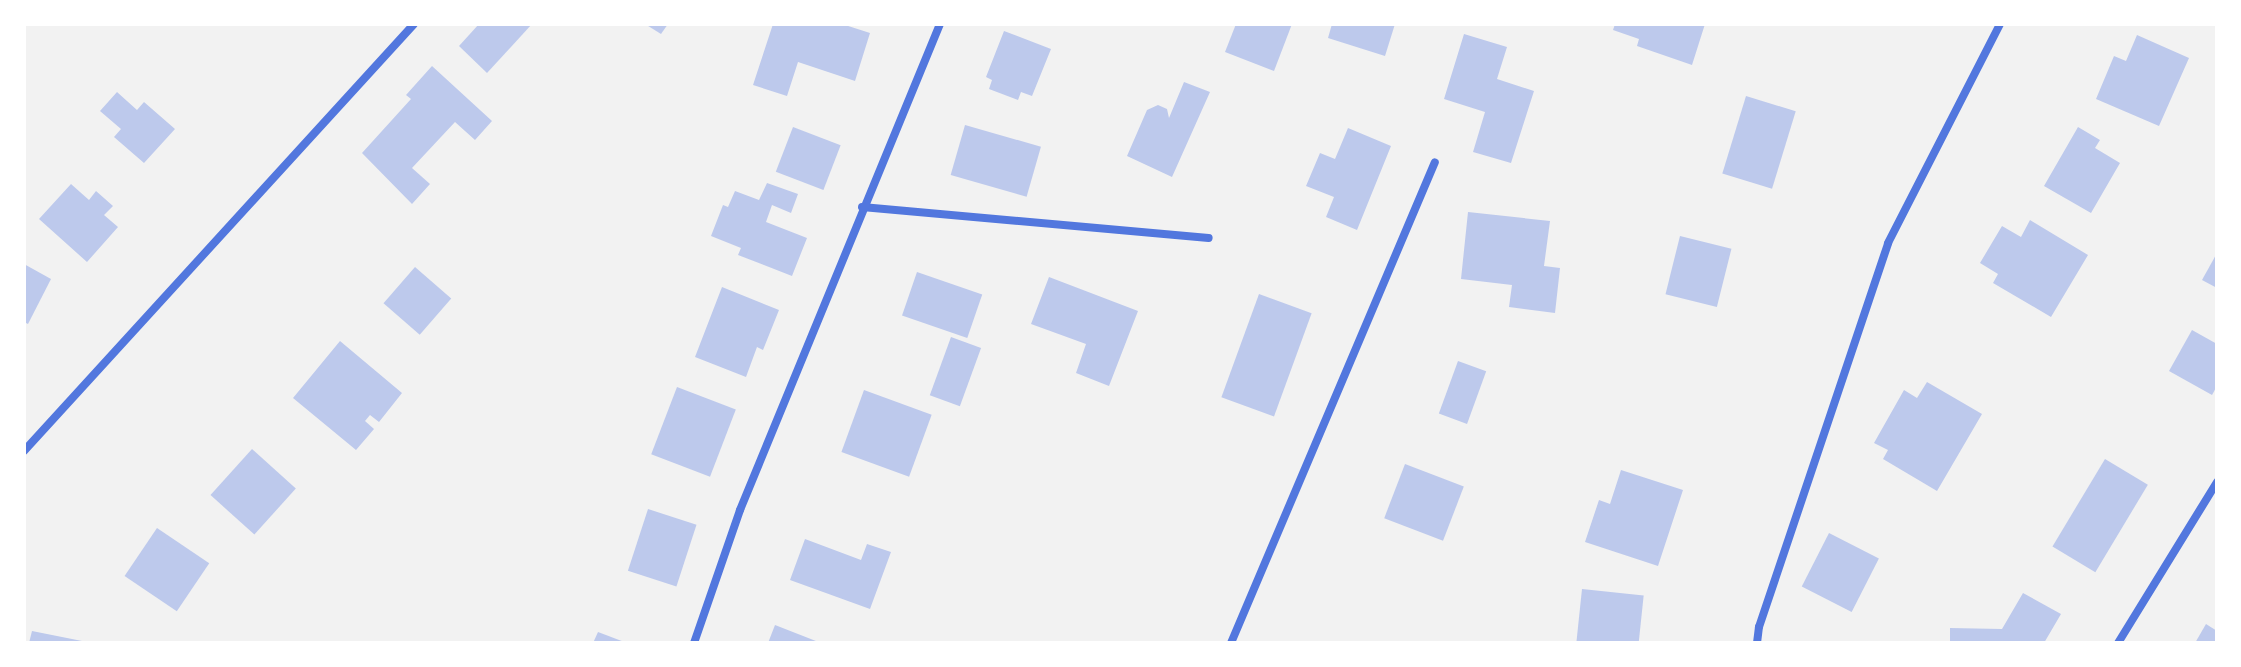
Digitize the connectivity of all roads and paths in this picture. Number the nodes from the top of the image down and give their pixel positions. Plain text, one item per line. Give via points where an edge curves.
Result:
1 (414, 24) edge
2 (940, 24) edge
3 (2000, 24) edge
4 (1435, 162) dead end
5 (862, 207) junction
6 (1209, 238) dead end
7 (24, 451) edge
8 (2217, 482) edge
9 (694, 643) edge
10 (1231, 643) edge
11 (1757, 643) edge
12 (2118, 643) edge

1 - 7 street
2 - 5 street
3 - 11 street via 1888,243
4 - 10 street
5 - 6 street
5 - 9 street via 740,510
8 - 12 street

